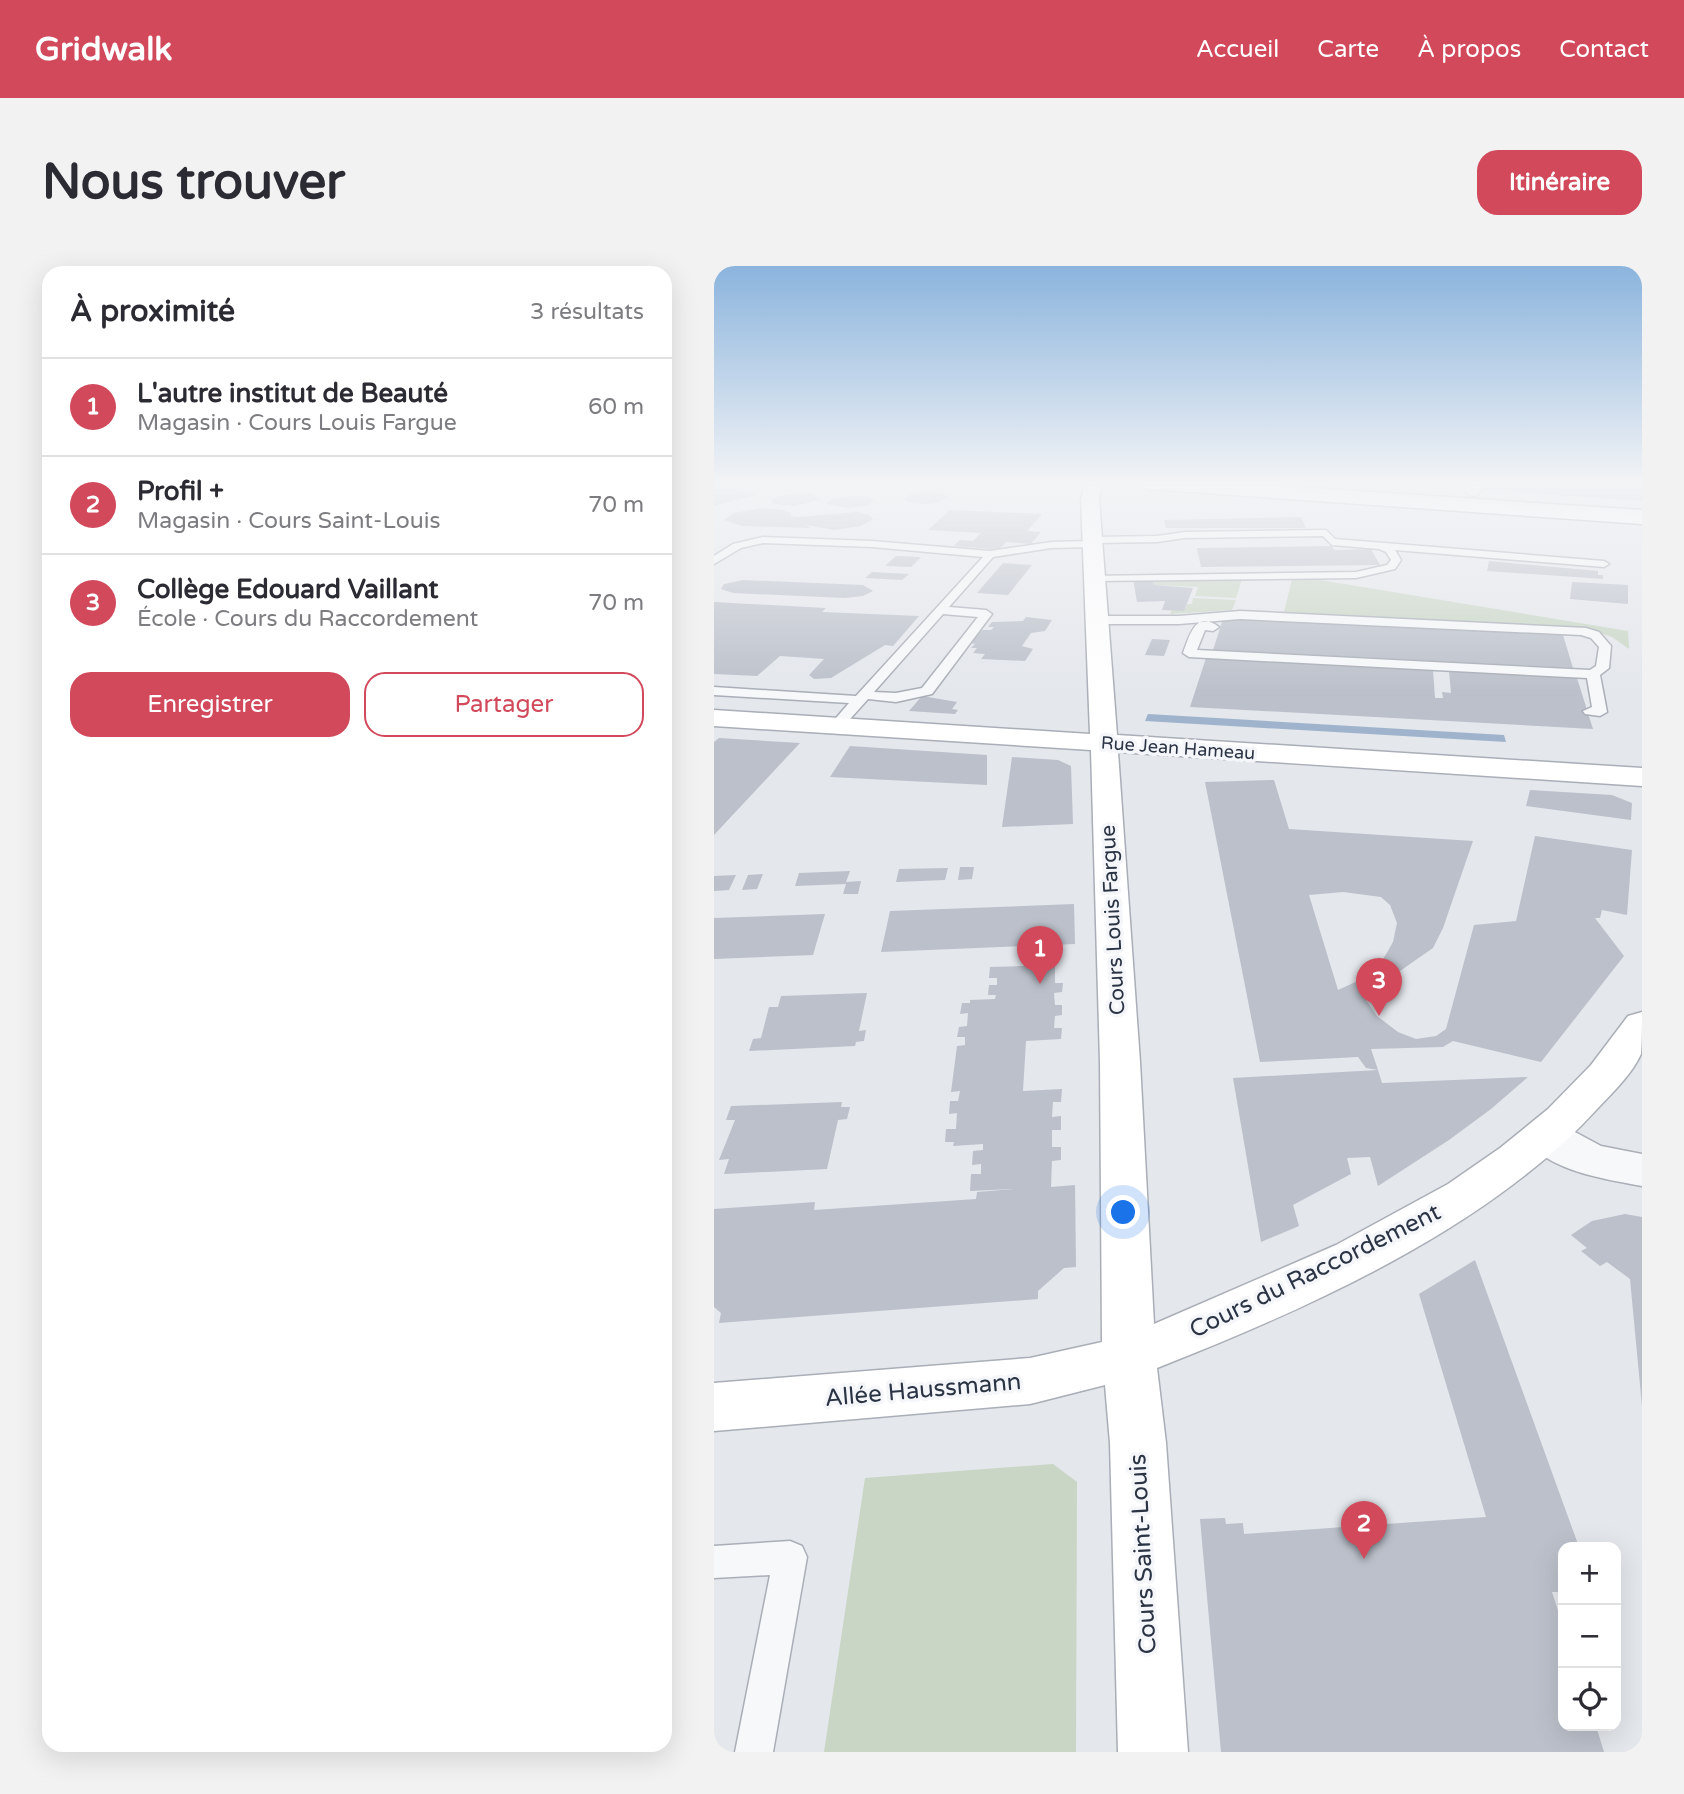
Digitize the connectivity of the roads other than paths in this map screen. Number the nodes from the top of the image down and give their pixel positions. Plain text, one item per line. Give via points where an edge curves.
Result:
1 (970, 553) edge
2 (998, 553) edge
3 (1091, 553) edge
4 (1392, 553) edge
5 (1479, 553) edge
6 (1094, 554) junction
7 (987, 555) junction
8 (1604, 564) dead end
9 (940, 610) junction
10 (1098, 620) junction
11 (1213, 627) dead end
12 (1593, 674) junction
13 (714, 691) edge
14 (862, 696) junction
15 (1590, 711) dead end
16 (714, 718) edge
17 (837, 726) junction
18 (1104, 742) junction
19 (1642, 777) edge
20 (1642, 1024) edge
21 (1546, 1136) junction
22 (1642, 1170) edge
23 (1129, 1357) junction
24 (714, 1407) edge
25 (714, 1562) edge
26 (754, 1752) edge
27 (1153, 1752) edge

1 - 7 lane
2 - 7 lane
3 - 6 lane
4 - 6 lane via 1396,559 1391,567 1356,575
5 - 8 lane
6 - 10 main road, Cours Louis Fargue
7 - 9 lane
9 - 14 lane
9 - 14 lane via 986,614 927,691 896,698
10 - 12 lane via 1240,615 1569,629 1595,635 1605,646 1602,668
10 - 18 main road, Cours Louis Fargue
11 - 12 lane via 1199,626 1189,653
12 - 15 lane via 1600,712
13 - 14 lane
14 - 17 lane
16 - 17 main road, Rue Jean Hameau
17 - 18 main road, Rue Jean Hameau
18 - 19 main road, Rue Jean Hameau
18 - 23 main road, Cours Louis Fargue
20 - 21 main road, Cours du Raccordement via 1620,1060
21 - 22 street via 1590,1160
21 - 23 main road, Cours du Raccordement via 1410,1228 1296,1286
23 - 24 main road, Allée Haussmann via 1030,1381
23 - 27 main road, Cours Saint-Louis via 1138,1443
25 - 26 lane via 790,1557

